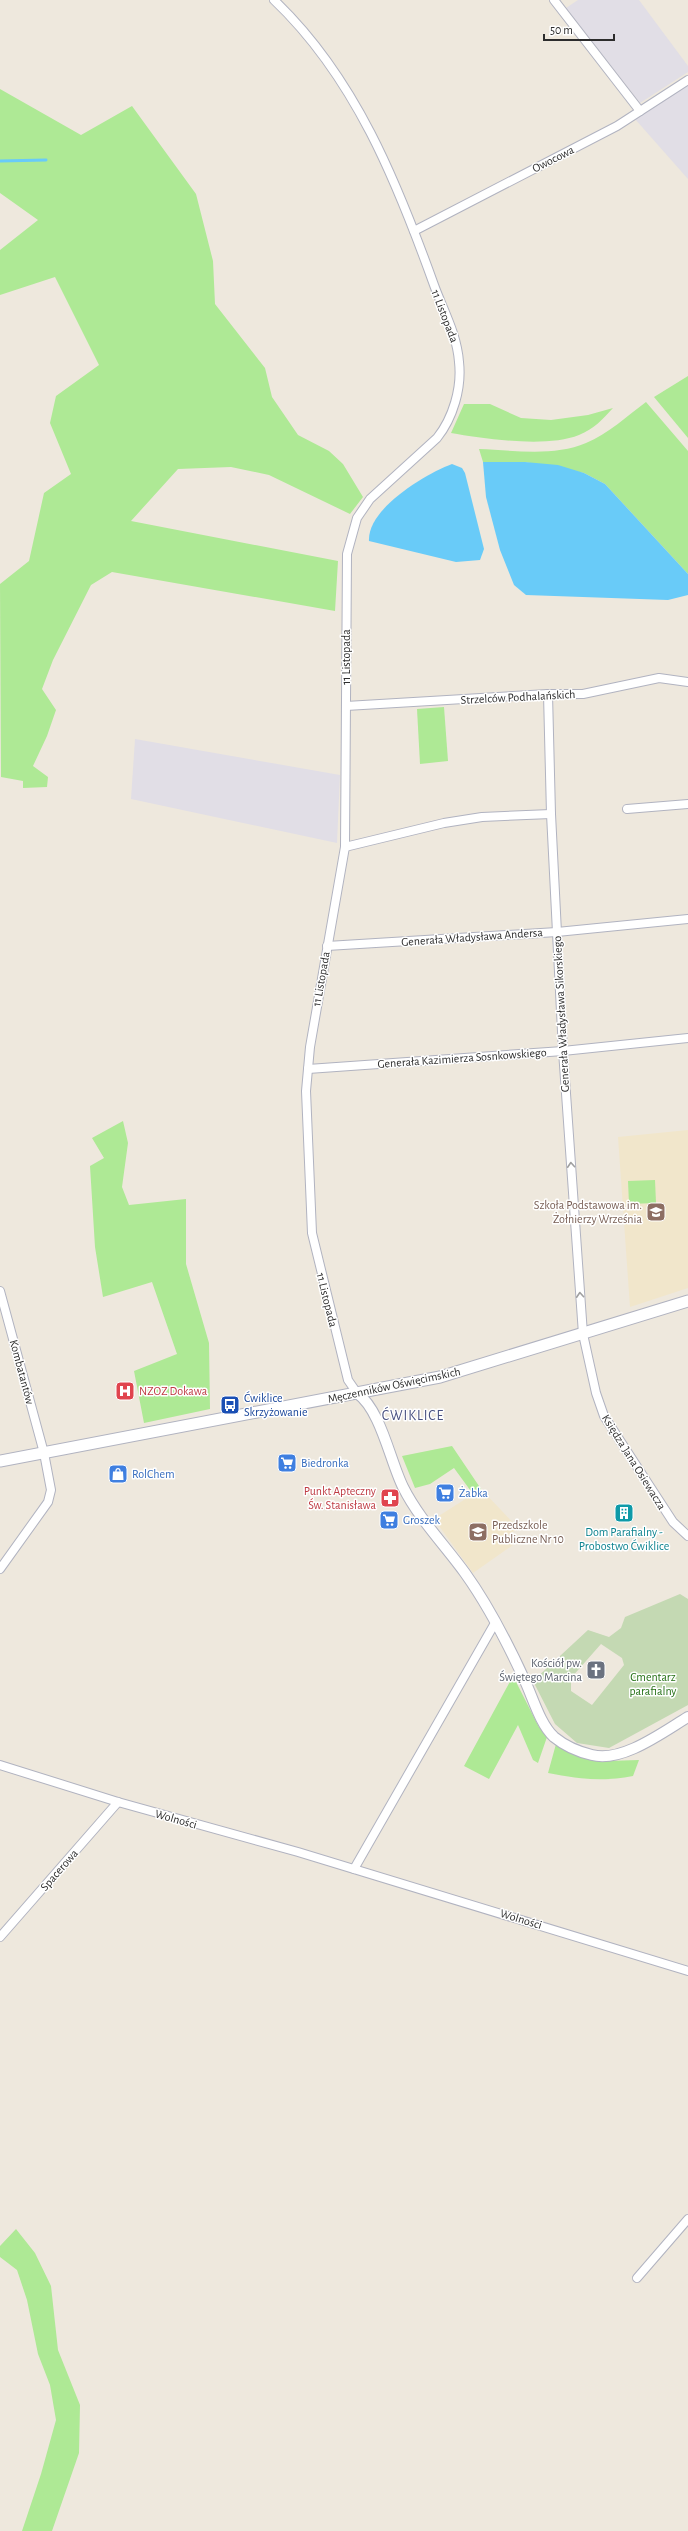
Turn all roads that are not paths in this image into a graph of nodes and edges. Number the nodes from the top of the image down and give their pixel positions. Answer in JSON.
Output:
{"nodes":[{"id":1,"x":274,"y":0,"type":"edge"},
{"id":2,"x":554,"y":0,"type":"edge"},
{"id":3,"x":688,"y":80,"type":"edge"},
{"id":4,"x":640,"y":111,"type":"junction"},
{"id":5,"x":414,"y":231,"type":"junction"},
{"id":6,"x":688,"y":682,"type":"edge"},
{"id":7,"x":548,"y":694,"type":"junction"},
{"id":8,"x":346,"y":706,"type":"junction"},
{"id":9,"x":688,"y":804,"type":"edge"},
{"id":10,"x":627,"y":809,"type":"dead end"},
{"id":11,"x":551,"y":814,"type":"junction"},
{"id":12,"x":345,"y":847,"type":"junction"},
{"id":13,"x":688,"y":919,"type":"edge"},
{"id":14,"x":557,"y":932,"type":"junction"},
{"id":15,"x":327,"y":946,"type":"junction"},
{"id":16,"x":688,"y":1038,"type":"edge"},
{"id":17,"x":563,"y":1051,"type":"junction"},
{"id":18,"x":308,"y":1069,"type":"junction"},
{"id":19,"x":0,"y":1291,"type":"edge"},
{"id":20,"x":688,"y":1301,"type":"edge"},
{"id":21,"x":583,"y":1334,"type":"junction"},
{"id":22,"x":357,"y":1394,"type":"junction"},
{"id":23,"x":44,"y":1453,"type":"junction"},
{"id":24,"x":0,"y":1461,"type":"edge"},
{"id":25,"x":688,"y":1536,"type":"edge"},
{"id":26,"x":0,"y":1569,"type":"edge"},
{"id":27,"x":495,"y":1623,"type":"junction"},
{"id":28,"x":688,"y":1717,"type":"edge"},
{"id":29,"x":0,"y":1765,"type":"edge"},
{"id":30,"x":118,"y":1802,"type":"junction"},
{"id":31,"x":354,"y":1869,"type":"junction"},
{"id":32,"x":0,"y":1937,"type":"edge"},
{"id":33,"x":688,"y":1971,"type":"edge"},
{"id":34,"x":688,"y":2219,"type":"edge"},
{"id":35,"x":637,"y":2278,"type":"dead end"}],
"edges":[{"from":1,"to":5,"type":"street","name":"11 Listopada"},
{"from":2,"to":4,"type":"street"},
{"from":3,"to":4,"type":"street","name":"Owocowa"},
{"from":4,"to":5,"type":"street","name":"Owocowa"},
{"from":5,"to":8,"type":"street","name":"11 Listopada"},
{"from":6,"to":7,"type":"street","name":"Strzelców Podhalańskich"},
{"from":7,"to":8,"type":"street","name":"Strzelców Podhalańskich"},
{"from":7,"to":11,"type":"street","name":"Generała Władysława Sikorskiego"},
{"from":8,"to":12,"type":"street","name":"11 Listopada"},
{"from":9,"to":10,"type":"street"},
{"from":11,"to":12,"type":"street"},
{"from":11,"to":14,"type":"street","name":"Generała Władysława Sikorskiego"},
{"from":12,"to":15,"type":"street","name":"11 Listopada"},
{"from":13,"to":14,"type":"street","name":"Generała Władysława Andersa"},
{"from":14,"to":15,"type":"street","name":"Generała Władysława Andersa"},
{"from":14,"to":17,"type":"street","name":"Generała Władysława Sikorskiego"},
{"from":15,"to":18,"type":"street","name":"11 Listopada"},
{"from":16,"to":17,"type":"street","name":"Generała Kazimierza Sosnkowskiego"},
{"from":17,"to":18,"type":"street","name":"Generała Kazimierza Sosnkowskiego"},
{"from":21,"to":17,"type":"street","name":"Generała Władysława Sikorskiego","one_way":true},
{"from":18,"to":22,"type":"street","name":"11 Listopada"},
{"from":19,"to":23,"type":"street","name":"Kombatantów"},
{"from":20,"to":21,"type":"main road","name":"Męczenników Oświęcimskich"},
{"from":21,"to":22,"type":"main road","name":"Męczenników Oświęcimskich"},
{"from":21,"to":25,"type":"street","name":"Księdza Jana Osiewacza"},
{"from":22,"to":23,"type":"main road","name":"Męczenników Oświęcimskich"},
{"from":22,"to":27,"type":"street"},
{"from":23,"to":24,"type":"main road","name":"Męczenników Oświęcimskich"},
{"from":23,"to":26,"type":"street","name":"Kombatantów"},
{"from":27,"to":28,"type":"street"},
{"from":27,"to":31,"type":"street"},
{"from":29,"to":30,"type":"street","name":"Wolności"},
{"from":30,"to":31,"type":"street","name":"Wolności"},
{"from":30,"to":32,"type":"street","name":"Spacerowa"},
{"from":31,"to":33,"type":"street","name":"Wolności"},
{"from":34,"to":35,"type":"street"}]}
